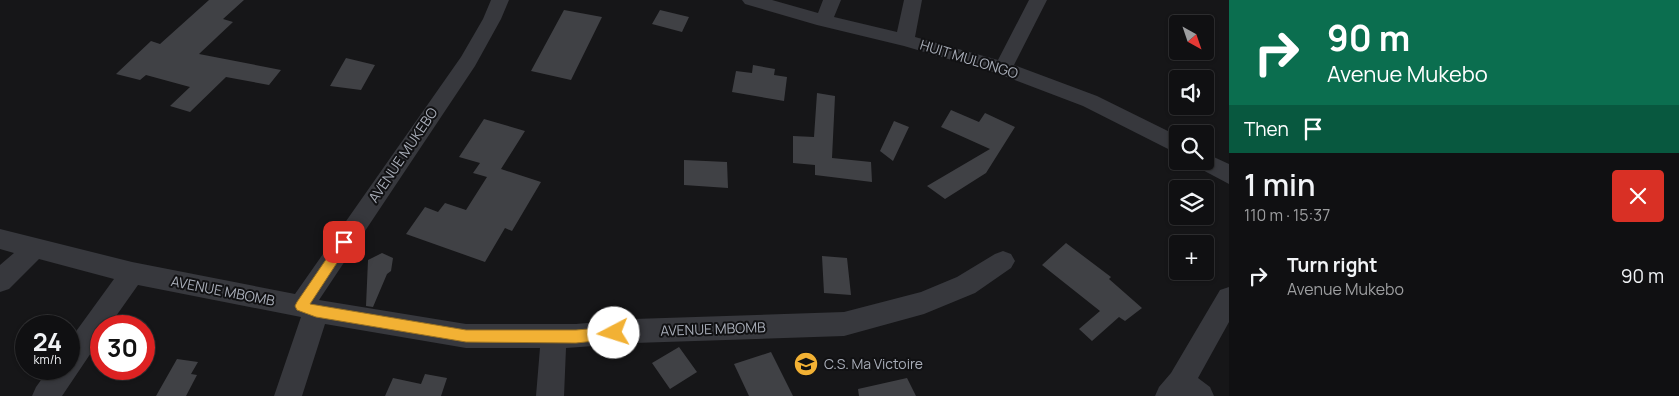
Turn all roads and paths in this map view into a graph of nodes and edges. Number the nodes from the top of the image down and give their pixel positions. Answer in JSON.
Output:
{"nodes":[{"id":1,"x":500,"y":0,"type":"edge"},
{"id":2,"x":751,"y":0,"type":"edge"},
{"id":3,"x":832,"y":0,"type":"edge"},
{"id":4,"x":913,"y":0,"type":"edge"},
{"id":5,"x":1038,"y":0,"type":"edge"},
{"id":6,"x":823,"y":20,"type":"junction"},
{"id":7,"x":905,"y":40,"type":"junction"},
{"id":8,"x":1003,"y":68,"type":"junction"},
{"id":9,"x":1169,"y":142,"type":"edge"},
{"id":10,"x":1214,"y":166,"type":"edge"},
{"id":11,"x":1229,"y":175,"type":"edge"},
{"id":12,"x":0,"y":240,"type":"edge"},
{"id":13,"x":35,"y":248,"type":"junction"},
{"id":14,"x":1003,"y":261,"type":"dead end"},
{"id":15,"x":132,"y":273,"type":"junction"},
{"id":16,"x":0,"y":281,"type":"edge"},
{"id":17,"x":1229,"y":298,"type":"edge"},
{"id":18,"x":308,"y":309,"type":"junction"},
{"id":19,"x":554,"y":336,"type":"junction"},
{"id":20,"x":80,"y":347,"type":"edge"},
{"id":21,"x":57,"y":380,"type":"edge"},
{"id":22,"x":1183,"y":391,"type":"edge"},
{"id":23,"x":46,"y":396,"type":"edge"},
{"id":24,"x":288,"y":396,"type":"edge"},
{"id":25,"x":550,"y":396,"type":"edge"}],
"edges":[{"from":1,"to":18,"type":"street","name":"AVENUE MUKEBO"},
{"from":2,"to":6,"type":"street","name":"HUIT MULONGO"},
{"from":3,"to":6,"type":"street"},
{"from":4,"to":7,"type":"street"},
{"from":5,"to":8,"type":"street"},
{"from":6,"to":7,"type":"street","name":"HUIT MULONGO"},
{"from":7,"to":8,"type":"street","name":"HUIT MULONGO"},
{"from":8,"to":9,"type":"street","name":"HUIT MULONGO"},
{"from":10,"to":11,"type":"street"},
{"from":12,"to":13,"type":"street","name":"AVENUE MBOMB"},
{"from":13,"to":15,"type":"street","name":"AVENUE MBOMB"},
{"from":13,"to":16,"type":"street"},
{"from":14,"to":19,"type":"street","name":"AVENUE MBOMB"},
{"from":15,"to":18,"type":"street","name":"AVENUE MBOMB"},
{"from":15,"to":20,"type":"street"},
{"from":17,"to":22,"type":"street"},
{"from":18,"to":19,"type":"street","name":"AVENUE MBOMB"},
{"from":18,"to":24,"type":"street","name":"AVENUE MUKEBO"},
{"from":19,"to":25,"type":"street"},
{"from":21,"to":23,"type":"street"}]}
